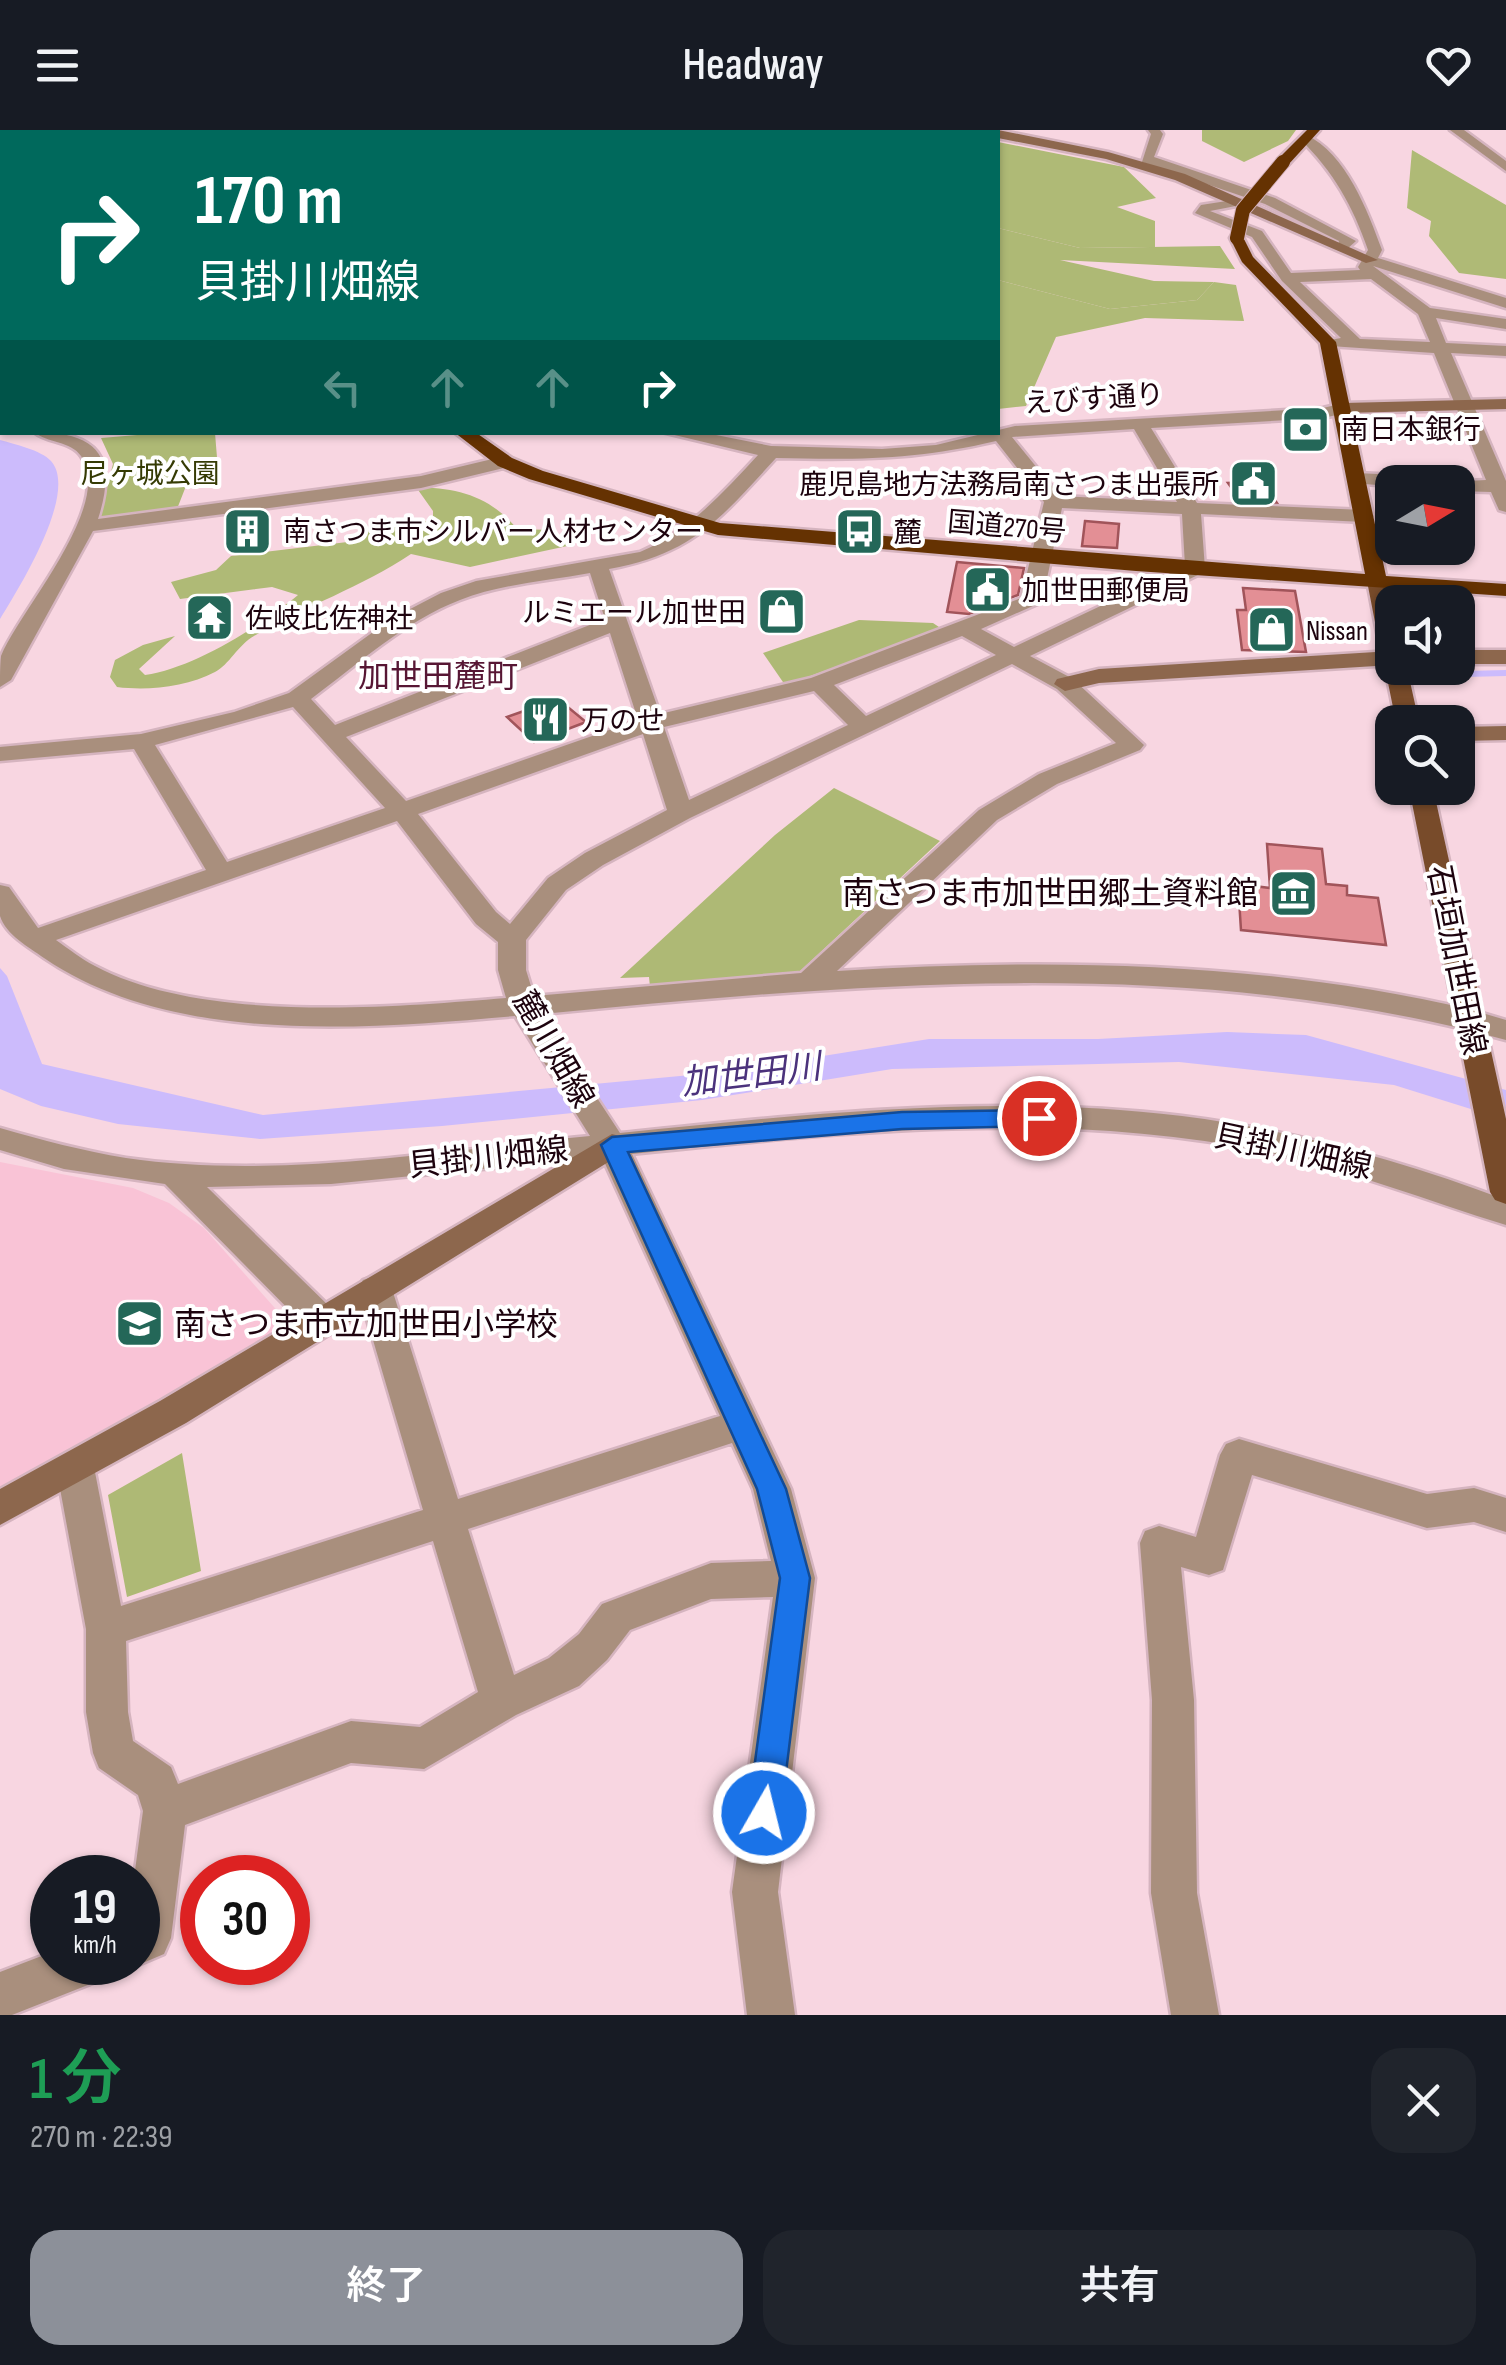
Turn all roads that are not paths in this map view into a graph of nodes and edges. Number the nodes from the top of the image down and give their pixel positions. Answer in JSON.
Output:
{"nodes":[{"id":1,"x":1154,"y":130,"type":"edge"},
{"id":2,"x":1456,"y":130,"type":"edge"},
{"id":3,"x":1000,"y":134,"type":"edge"},
{"id":4,"x":1310,"y":134,"type":"edge"},
{"id":5,"x":1506,"y":167,"type":"edge"},
{"id":6,"x":1241,"y":201,"type":"junction"},
{"id":7,"x":1257,"y":234,"type":"junction"},
{"id":8,"x":1342,"y":246,"type":"junction"},
{"id":9,"x":1371,"y":267,"type":"junction"},
{"id":10,"x":1287,"y":278,"type":"junction"},
{"id":11,"x":1506,"y":303,"type":"edge"},
{"id":12,"x":1425,"y":312,"type":"junction"},
{"id":13,"x":1506,"y":324,"type":"edge"},
{"id":14,"x":1328,"y":342,"type":"junction"},
{"id":15,"x":1356,"y":344,"type":"junction"},
{"id":16,"x":1441,"y":347,"type":"junction"},
{"id":17,"x":1506,"y":351,"type":"edge"},
{"id":18,"x":1465,"y":404,"type":"junction"},
{"id":19,"x":1506,"y":404,"type":"edge"},
{"id":20,"x":1344,"y":408,"type":"junction"},
{"id":21,"x":1138,"y":422,"type":"junction"},
{"id":22,"x":467,"y":435,"type":"edge"},
{"id":23,"x":687,"y":435,"type":"edge"},
{"id":24,"x":1001,"y":435,"type":"junction"},
{"id":25,"x":76,"y":437,"type":"edge"},
{"id":26,"x":771,"y":452,"type":"junction"},
{"id":27,"x":504,"y":462,"type":"junction"},
{"id":28,"x":1357,"y":479,"type":"junction"},
{"id":29,"x":1375,"y":480,"type":"edge"},
{"id":30,"x":1475,"y":488,"type":"edge"},
{"id":31,"x":1504,"y":494,"type":"edge"},
{"id":32,"x":1054,"y":502,"type":"junction"},
{"id":33,"x":1191,"y":508,"type":"junction"},
{"id":34,"x":1364,"y":516,"type":"junction"},
{"id":35,"x":86,"y":526,"type":"junction"},
{"id":36,"x":702,"y":526,"type":"junction"},
{"id":37,"x":1042,"y":557,"type":"junction"},
{"id":38,"x":598,"y":566,"type":"junction"},
{"id":39,"x":1195,"y":569,"type":"junction"},
{"id":40,"x":1377,"y":581,"type":"junction"},
{"id":41,"x":1378,"y":585,"type":"edge"},
{"id":42,"x":1506,"y":590,"type":"edge"},
{"id":43,"x":618,"y":622,"type":"junction"},
{"id":44,"x":962,"y":628,"type":"junction"},
{"id":45,"x":1011,"y":656,"type":"junction"},
{"id":46,"x":1375,"y":657,"type":"edge"},
{"id":47,"x":1475,"y":658,"type":"edge"},
{"id":48,"x":1506,"y":658,"type":"edge"},
{"id":49,"x":0,"y":680,"type":"edge"},
{"id":50,"x":819,"y":683,"type":"junction"},
{"id":51,"x":1065,"y":684,"type":"junction"},
{"id":52,"x":297,"y":698,"type":"junction"},
{"id":53,"x":653,"y":723,"type":"junction"},
{"id":54,"x":862,"y":726,"type":"junction"},
{"id":55,"x":332,"y":734,"type":"junction"},
{"id":56,"x":1475,"y":734,"type":"edge"},
{"id":57,"x":1506,"y":734,"type":"edge"},
{"id":58,"x":141,"y":741,"type":"junction"},
{"id":59,"x":0,"y":754,"type":"edge"},
{"id":60,"x":1425,"y":805,"type":"edge"},
{"id":61,"x":681,"y":812,"type":"junction"},
{"id":62,"x":404,"y":813,"type":"junction"},
{"id":63,"x":222,"y":875,"type":"junction"},
{"id":64,"x":0,"y":893,"type":"edge"},
{"id":65,"x":512,"y":938,"type":"junction"},
{"id":66,"x":33,"y":939,"type":"junction"},
{"id":67,"x":809,"y":981,"type":"junction"},
{"id":68,"x":526,"y":1010,"type":"junction"},
{"id":69,"x":1469,"y":1017,"type":"junction"},
{"id":70,"x":1506,"y":1030,"type":"edge"},
{"id":71,"x":0,"y":1139,"type":"edge"},
{"id":72,"x":608,"y":1139,"type":"junction"},
{"id":73,"x":174,"y":1174,"type":"junction"},
{"id":74,"x":1506,"y":1192,"type":"edge"},
{"id":75,"x":1506,"y":1213,"type":"edge"},
{"id":76,"x":375,"y":1289,"type":"junction"},
{"id":77,"x":322,"y":1321,"type":"junction"},
{"id":78,"x":742,"y":1424,"type":"junction"},
{"id":79,"x":76,"y":1467,"type":"junction"},
{"id":80,"x":0,"y":1508,"type":"edge"},
{"id":81,"x":1506,"y":1515,"type":"edge"},
{"id":82,"x":446,"y":1518,"type":"junction"},
{"id":83,"x":795,"y":1578,"type":"junction"},
{"id":84,"x":106,"y":1629,"type":"junction"},
{"id":85,"x":501,"y":1701,"type":"junction"},
{"id":86,"x":165,"y":1812,"type":"junction"},
{"id":87,"x":159,"y":1855,"type":"edge"},
{"id":88,"x":30,"y":1984,"type":"edge"},
{"id":89,"x":0,"y":1996,"type":"edge"},
{"id":90,"x":771,"y":2015,"type":"edge"},
{"id":91,"x":1196,"y":2015,"type":"edge"}],
"edges":[{"from":1,"to":8,"type":"street"},
{"from":2,"to":5,"type":"street"},
{"from":3,"to":6,"type":"street"},
{"from":4,"to":9,"type":"street"},
{"from":4,"to":14,"type":"highway","bridge":true},
{"from":6,"to":7,"type":"street"},
{"from":6,"to":8,"type":"street"},
{"from":7,"to":9,"type":"street"},
{"from":7,"to":10,"type":"street"},
{"from":8,"to":9,"type":"street"},
{"from":9,"to":10,"type":"street"},
{"from":9,"to":11,"type":"street"},
{"from":9,"to":12,"type":"street"},
{"from":10,"to":15,"type":"street"},
{"from":12,"to":13,"type":"street"},
{"from":12,"to":16,"type":"street"},
{"from":14,"to":15,"type":"street"},
{"from":14,"to":20,"type":"highway"},
{"from":15,"to":16,"type":"street"},
{"from":16,"to":17,"type":"street"},
{"from":16,"to":18,"type":"street"},
{"from":18,"to":19,"type":"street"},
{"from":18,"to":20,"type":"street"},
{"from":18,"to":31,"type":"street"},
{"from":20,"to":21,"type":"street","name":"えびす通り"},
{"from":20,"to":28,"type":"highway"},
{"from":21,"to":24,"type":"street","name":"えびす通り"},
{"from":21,"to":33,"type":"street"},
{"from":22,"to":27,"type":"highway","name":"国道270号"},
{"from":23,"to":26,"type":"street","name":"えびす通り"},
{"from":24,"to":26,"type":"street","name":"えびす通り"},
{"from":24,"to":32,"type":"street"},
{"from":25,"to":35,"type":"street"},
{"from":26,"to":36,"type":"street"},
{"from":27,"to":35,"type":"street"},
{"from":27,"to":36,"type":"highway","name":"国道270号"},
{"from":28,"to":29,"type":"street"},
{"from":28,"to":34,"type":"highway"},
{"from":30,"to":31,"type":"street"},
{"from":32,"to":33,"type":"street"},
{"from":32,"to":37,"type":"street"},
{"from":33,"to":34,"type":"street"},
{"from":33,"to":39,"type":"street"},
{"from":34,"to":40,"type":"highway"},
{"from":35,"to":49,"type":"street"},
{"from":36,"to":37,"type":"highway","name":"国道270号"},
{"from":36,"to":38,"type":"street"},
{"from":37,"to":39,"type":"highway","name":"国道270号"},
{"from":37,"to":44,"type":"street"},
{"from":38,"to":43,"type":"street"},
{"from":38,"to":52,"type":"street"},
{"from":39,"to":40,"type":"highway","name":"国道270号"},
{"from":39,"to":45,"type":"street"},
{"from":40,"to":41,"type":"main road"},
{"from":40,"to":42,"type":"highway","name":"国道270号"},
{"from":43,"to":53,"type":"street"},
{"from":43,"to":55,"type":"street"},
{"from":44,"to":45,"type":"street"},
{"from":44,"to":50,"type":"street"},
{"from":45,"to":51,"type":"street"},
{"from":45,"to":54,"type":"street"},
{"from":46,"to":51,"type":"street"},
{"from":47,"to":48,"type":"street"},
{"from":50,"to":53,"type":"street"},
{"from":50,"to":54,"type":"street"},
{"from":51,"to":67,"type":"street"},
{"from":52,"to":55,"type":"street"},
{"from":52,"to":58,"type":"street"},
{"from":53,"to":61,"type":"street"},
{"from":53,"to":62,"type":"street"},
{"from":54,"to":61,"type":"street"},
{"from":55,"to":62,"type":"street"},
{"from":56,"to":57,"type":"street"},
{"from":58,"to":59,"type":"street"},
{"from":58,"to":63,"type":"street"},
{"from":60,"to":69,"type":"main road","name":"石垣加世田線"},
{"from":61,"to":65,"type":"street"},
{"from":62,"to":63,"type":"street"},
{"from":62,"to":65,"type":"street"},
{"from":63,"to":66,"type":"street"},
{"from":64,"to":66,"type":"street"},
{"from":65,"to":68,"type":"street","name":"麓川畑線"},
{"from":66,"to":68,"type":"street"},
{"from":67,"to":68,"type":"street"},
{"from":67,"to":69,"type":"street"},
{"from":68,"to":72,"type":"street","name":"麓川畑線"},
{"from":69,"to":70,"type":"street"},
{"from":69,"to":74,"type":"main road","name":"石垣加世田線"},
{"from":71,"to":73,"type":"street","name":"貝掛川畑線"},
{"from":72,"to":73,"type":"street","name":"貝掛川畑線"},
{"from":72,"to":75,"type":"street","name":"貝掛川畑線"},
{"from":72,"to":76,"type":"street"},
{"from":72,"to":78,"type":"street","name":"麓川畑線"},
{"from":73,"to":77,"type":"street"},
{"from":76,"to":77,"type":"street"},
{"from":76,"to":82,"type":"street"},
{"from":77,"to":79,"type":"street"},
{"from":78,"to":82,"type":"street"},
{"from":78,"to":83,"type":"street","name":"麓川畑線"},
{"from":79,"to":80,"type":"street"},
{"from":79,"to":84,"type":"street"},
{"from":81,"to":91,"type":"street"},
{"from":82,"to":84,"type":"street"},
{"from":82,"to":85,"type":"street"},
{"from":83,"to":85,"type":"street"},
{"from":83,"to":90,"type":"street","name":"麓川畑線"},
{"from":84,"to":86,"type":"street"},
{"from":85,"to":86,"type":"street"},
{"from":86,"to":87,"type":"street"},
{"from":88,"to":89,"type":"street"}]}
